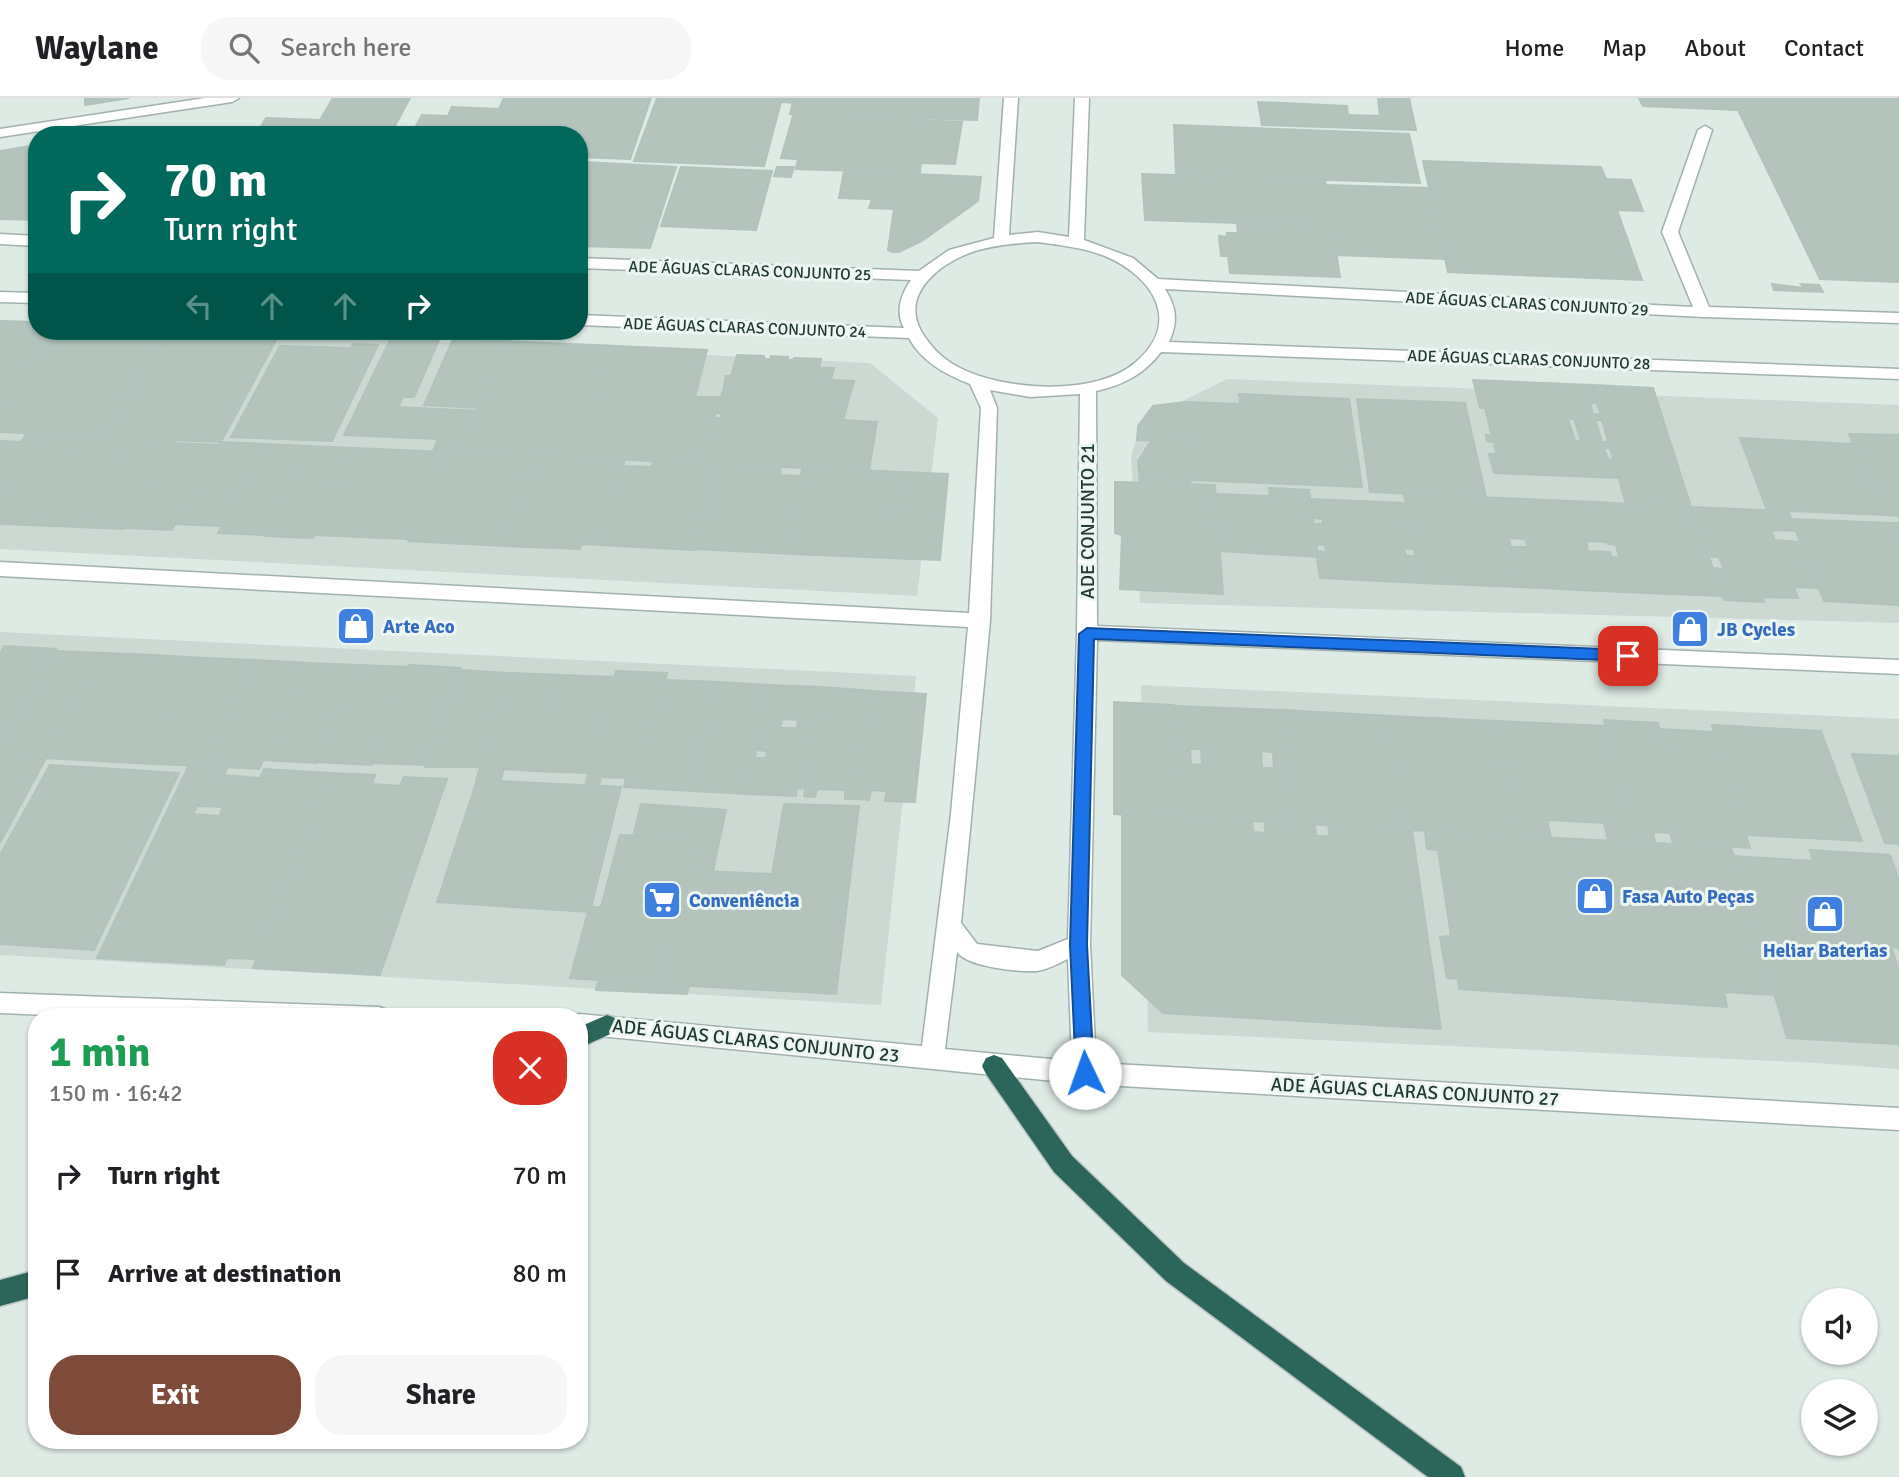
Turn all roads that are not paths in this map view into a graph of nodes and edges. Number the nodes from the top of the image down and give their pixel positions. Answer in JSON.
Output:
{"nodes":[{"id":1,"x":232,"y":98,"type":"edge"},
{"id":2,"x":1011,"y":98,"type":"edge"},
{"id":3,"x":1083,"y":98,"type":"edge"},
{"id":4,"x":46,"y":126,"type":"edge"},
{"id":5,"x":28,"y":129,"type":"edge"},
{"id":6,"x":1705,"y":130,"type":"dead end"},
{"id":7,"x":0,"y":133,"type":"edge"},
{"id":8,"x":0,"y":239,"type":"edge"},
{"id":9,"x":1001,"y":239,"type":"junction"},
{"id":10,"x":28,"y":241,"type":"edge"},
{"id":11,"x":1076,"y":241,"type":"junction"},
{"id":12,"x":588,"y":263,"type":"edge"},
{"id":13,"x":922,"y":276,"type":"junction"},
{"id":14,"x":1156,"y":284,"type":"junction"},
{"id":15,"x":0,"y":297,"type":"edge"},
{"id":16,"x":28,"y":298,"type":"edge"},
{"id":17,"x":1703,"y":312,"type":"junction"},
{"id":18,"x":1899,"y":318,"type":"edge"},
{"id":19,"x":588,"y":320,"type":"edge"},
{"id":20,"x":911,"y":333,"type":"junction"},
{"id":21,"x":1158,"y":347,"type":"junction"},
{"id":22,"x":1899,"y":374,"type":"edge"},
{"id":23,"x":978,"y":383,"type":"junction"},
{"id":24,"x":1088,"y":388,"type":"junction"},
{"id":25,"x":0,"y":569,"type":"edge"},
{"id":26,"x":980,"y":621,"type":"junction"},
{"id":27,"x":1087,"y":634,"type":"junction"},
{"id":28,"x":1899,"y":667,"type":"edge"},
{"id":29,"x":950,"y":926,"type":"junction"},
{"id":30,"x":1079,"y":945,"type":"junction"},
{"id":31,"x":0,"y":1003,"type":"edge"},
{"id":32,"x":135,"y":1008,"type":"edge"},
{"id":33,"x":588,"y":1024,"type":"edge"},
{"id":34,"x":607,"y":1025,"type":"junction"},
{"id":35,"x":588,"y":1034,"type":"edge"},
{"id":36,"x":932,"y":1057,"type":"junction"},
{"id":37,"x":994,"y":1066,"type":"junction"},
{"id":38,"x":1085,"y":1073,"type":"junction"},
{"id":39,"x":1899,"y":1119,"type":"edge"},
{"id":40,"x":28,"y":1285,"type":"edge"},
{"id":41,"x":0,"y":1293,"type":"edge"},
{"id":42,"x":1451,"y":1477,"type":"edge"}],
"edges":[{"from":1,"to":4,"type":"street"},
{"from":2,"to":9,"type":"street"},
{"from":3,"to":11,"type":"street"},
{"from":5,"to":7,"type":"street"},
{"from":6,"to":17,"type":"street"},
{"from":8,"to":10,"type":"street"},
{"from":9,"to":11,"type":"street"},
{"from":9,"to":13,"type":"street"},
{"from":11,"to":14,"type":"street"},
{"from":12,"to":13,"type":"street","name":"ADE ÁGUAS CLARAS CONJUNTO 25"},
{"from":13,"to":20,"type":"street"},
{"from":14,"to":17,"type":"street","name":"ADE ÁGUAS CLARAS CONJUNTO 29"},
{"from":14,"to":21,"type":"street"},
{"from":15,"to":16,"type":"street"},
{"from":17,"to":18,"type":"street","name":"ADE ÁGUAS CLARAS CONJUNTO 29"},
{"from":19,"to":20,"type":"street","name":"ADE ÁGUAS CLARAS CONJUNTO 24"},
{"from":20,"to":23,"type":"street"},
{"from":21,"to":22,"type":"street","name":"ADE ÁGUAS CLARAS CONJUNTO 28"},
{"from":21,"to":24,"type":"street"},
{"from":23,"to":24,"type":"street"},
{"from":23,"to":26,"type":"street"},
{"from":24,"to":27,"type":"street","name":"ADE CONJUNTO 21"},
{"from":25,"to":26,"type":"street"},
{"from":26,"to":29,"type":"street"},
{"from":27,"to":28,"type":"street"},
{"from":27,"to":30,"type":"street","name":"ADE CONJUNTO 21"},
{"from":29,"to":30,"type":"street"},
{"from":29,"to":36,"type":"street"},
{"from":30,"to":38,"type":"street","name":"ADE CONJUNTO 21"},
{"from":31,"to":32,"type":"street"},
{"from":33,"to":34,"type":"street","name":"ADE ÁGUAS CLARAS CONJUNTO 23"},
{"from":34,"to":35,"type":"highway"},
{"from":34,"to":36,"type":"street","name":"ADE ÁGUAS CLARAS CONJUNTO 23"},
{"from":36,"to":37,"type":"street","name":"ADE ÁGUAS CLARAS CONJUNTO 27"},
{"from":37,"to":38,"type":"street","name":"ADE ÁGUAS CLARAS CONJUNTO 27"},
{"from":37,"to":42,"type":"highway"},
{"from":38,"to":39,"type":"street","name":"ADE ÁGUAS CLARAS CONJUNTO 27"},
{"from":40,"to":41,"type":"highway"}]}
